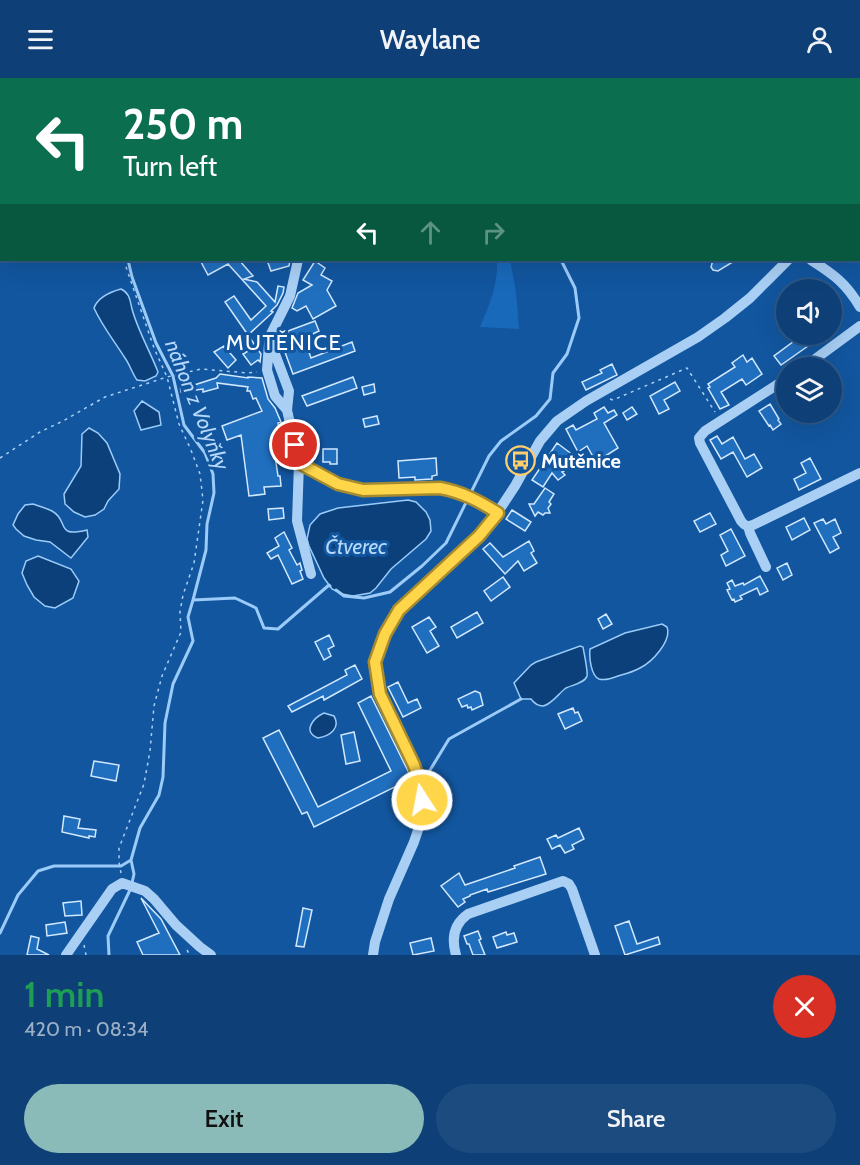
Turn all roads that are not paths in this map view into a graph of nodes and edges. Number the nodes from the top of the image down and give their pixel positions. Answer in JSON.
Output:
{"nodes":[{"id":1,"x":298,"y":261,"type":"edge"},
{"id":2,"x":787,"y":261,"type":"edge"},
{"id":3,"x":812,"y":261,"type":"edge"},
{"id":4,"x":860,"y":307,"type":"edge"},
{"id":5,"x":860,"y":326,"type":"edge"},
{"id":6,"x":269,"y":338,"type":"junction"},
{"id":7,"x":818,"y":357,"type":"edge"},
{"id":8,"x":776,"y":385,"type":"edge"},
{"id":9,"x":287,"y":410,"type":"junction"},
{"id":10,"x":299,"y":463,"type":"junction"},
{"id":11,"x":860,"y":472,"type":"edge"},
{"id":12,"x":498,"y":513,"type":"junction"},
{"id":13,"x":748,"y":526,"type":"junction"},
{"id":14,"x":766,"y":567,"type":"dead end"},
{"id":15,"x":311,"y":574,"type":"dead end"},
{"id":16,"x":66,"y":955,"type":"edge"},
{"id":17,"x":211,"y":955,"type":"edge"},
{"id":18,"x":373,"y":955,"type":"edge"},
{"id":19,"x":456,"y":955,"type":"edge"},
{"id":20,"x":595,"y":955,"type":"edge"}],
"edges":[{"from":1,"to":6,"type":"street"},
{"from":2,"to":12,"type":"street"},
{"from":3,"to":4,"type":"street"},
{"from":5,"to":7,"type":"street"},
{"from":6,"to":9,"type":"street"},
{"from":6,"to":9,"type":"street"},
{"from":8,"to":13,"type":"street"},
{"from":9,"to":10,"type":"street"},
{"from":10,"to":12,"type":"street"},
{"from":10,"to":15,"type":"street"},
{"from":11,"to":13,"type":"street"},
{"from":12,"to":18,"type":"street"},
{"from":13,"to":14,"type":"street"},
{"from":16,"to":17,"type":"street"},
{"from":19,"to":20,"type":"street"}]}
